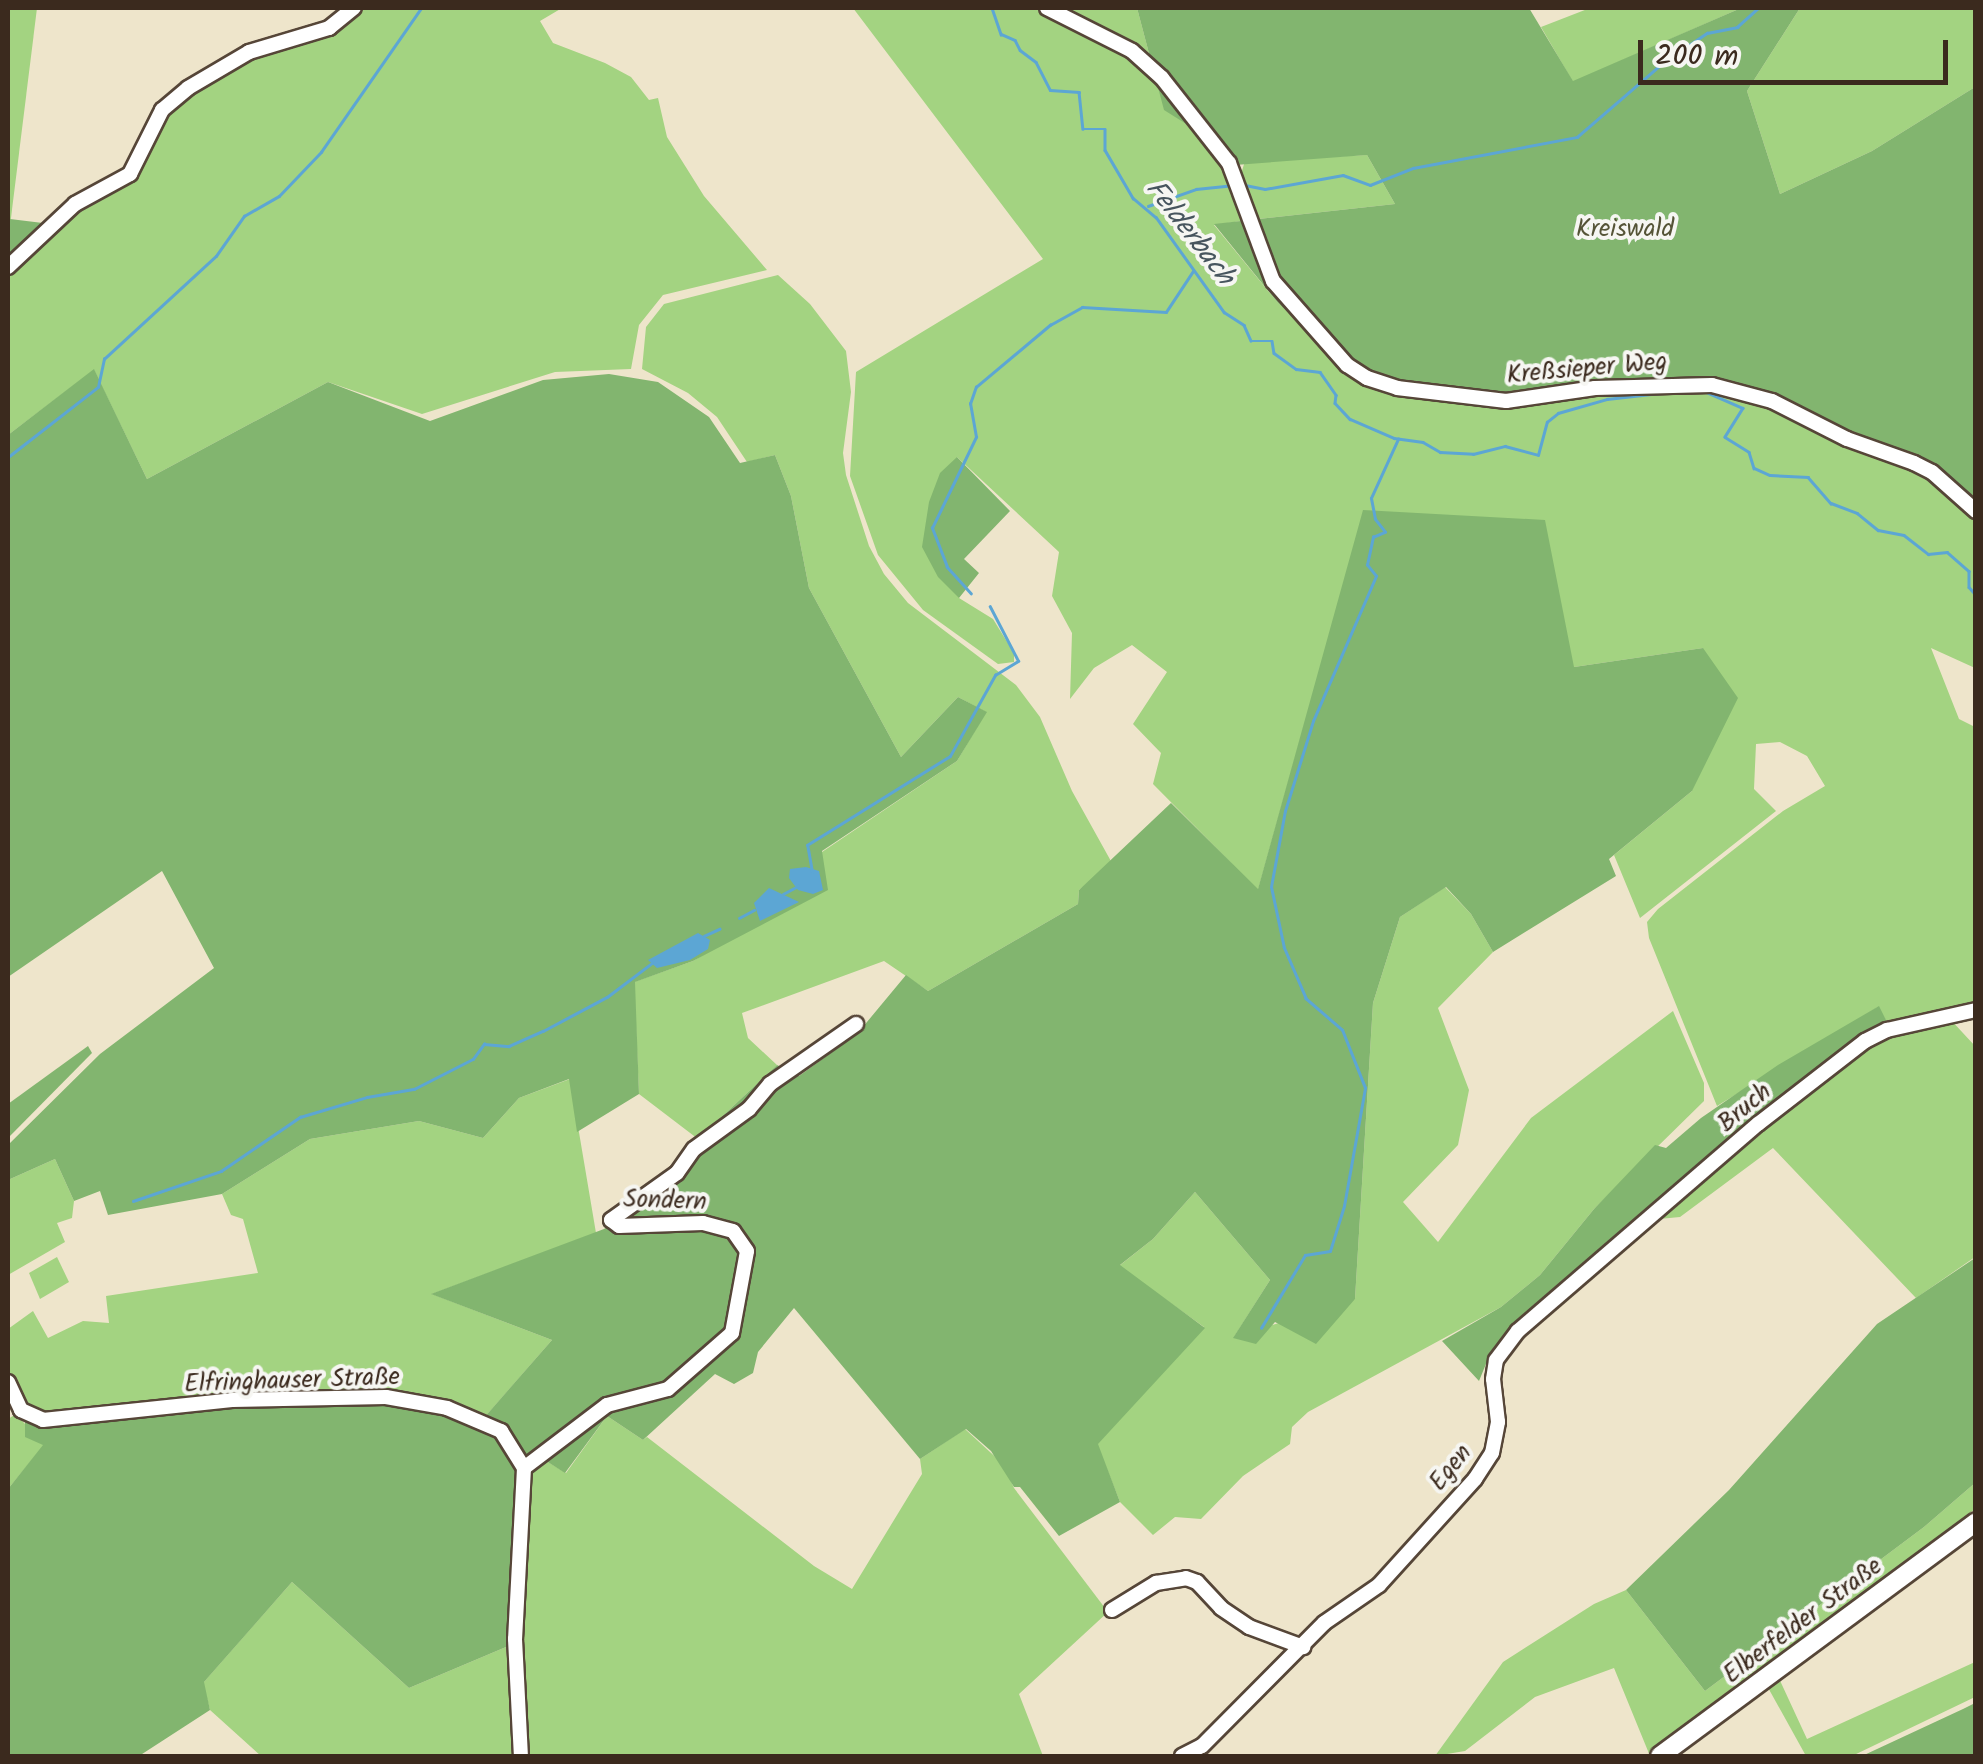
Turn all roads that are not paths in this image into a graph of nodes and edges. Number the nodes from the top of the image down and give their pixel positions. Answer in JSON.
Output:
{"nodes":[{"id":1,"x":354,"y":8,"type":"edge"},
{"id":2,"x":1052,"y":10,"type":"edge"},
{"id":3,"x":8,"y":267,"type":"edge"},
{"id":4,"x":1976,"y":511,"type":"edge"},
{"id":5,"x":1976,"y":1010,"type":"edge"},
{"id":6,"x":856,"y":1024,"type":"dead end"},
{"id":7,"x":1569,"y":1288,"type":"joint"},
{"id":8,"x":8,"y":1382,"type":"edge"},
{"id":9,"x":524,"y":1468,"type":"junction"},
{"id":10,"x":1976,"y":1522,"type":"edge"},
{"id":11,"x":1112,"y":1610,"type":"dead end"},
{"id":12,"x":1303,"y":1647,"type":"junction"},
{"id":13,"x":1204,"y":1751,"type":"edge"},
{"id":14,"x":521,"y":1756,"type":"edge"},
{"id":15,"x":1182,"y":1756,"type":"edge"},
{"id":16,"x":1660,"y":1756,"type":"edge"}],
"edges":[{"from":1,"to":3,"type":"street"},
{"from":2,"to":4,"type":"street","name":"Kreßsieper Weg"},
{"from":5,"to":7,"type":"street","name":"Bruch"},
{"from":6,"to":9,"type":"street","name":"Sondern"},
{"from":7,"to":12,"type":"street","name":"Egen"},
{"from":8,"to":9,"type":"street","name":"Elfringhauser Straße"},
{"from":9,"to":14,"type":"street"},
{"from":10,"to":16,"type":"main road","name":"Elberfelder Straße"},
{"from":11,"to":12,"type":"street"},
{"from":12,"to":13,"type":"street","name":"Egen"},
{"from":13,"to":15,"type":"street","name":"Egen"}]}
